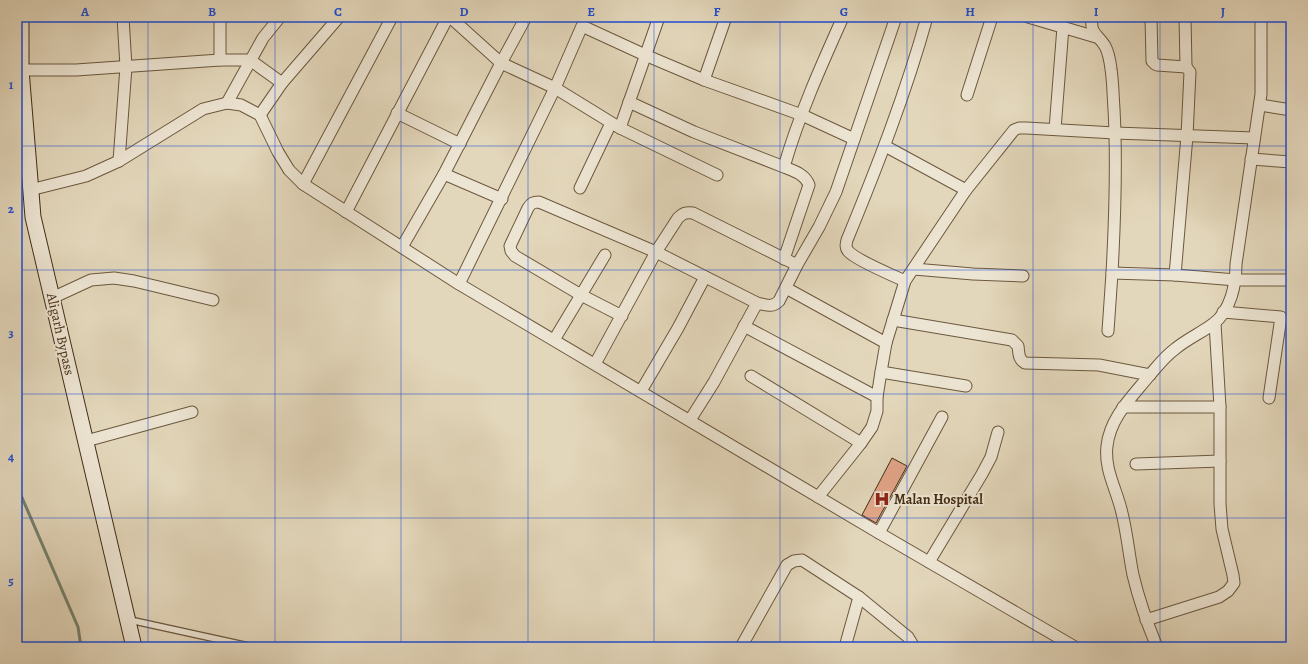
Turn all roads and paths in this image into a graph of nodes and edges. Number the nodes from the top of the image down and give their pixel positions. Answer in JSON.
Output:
{"nodes":[{"id":1,"x":21,"y":17,"type":"edge"},
{"id":2,"x":123,"y":17,"type":"edge"},
{"id":3,"x":220,"y":17,"type":"edge"},
{"id":4,"x":280,"y":17,"type":"edge"},
{"id":5,"x":339,"y":17,"type":"edge"},
{"id":6,"x":392,"y":17,"type":"edge"},
{"id":7,"x":449,"y":17,"type":"edge"},
{"id":8,"x":526,"y":17,"type":"edge"},
{"id":9,"x":659,"y":17,"type":"edge"},
{"id":10,"x":726,"y":17,"type":"edge"},
{"id":11,"x":843,"y":17,"type":"edge"},
{"id":12,"x":896,"y":17,"type":"edge"},
{"id":13,"x":927,"y":17,"type":"edge"},
{"id":14,"x":992,"y":17,"type":"edge"},
{"id":15,"x":1028,"y":17,"type":"edge"},
{"id":16,"x":1092,"y":17,"type":"edge"},
{"id":17,"x":1151,"y":17,"type":"edge"},
{"id":18,"x":1185,"y":17,"type":"edge"},
{"id":19,"x":1261,"y":17,"type":"edge"},
{"id":20,"x":584,"y":22,"type":"edge"},
{"id":21,"x":1063,"y":27,"type":"junction"},
{"id":22,"x":1096,"y":37,"type":"junction"},
{"id":23,"x":645,"y":56,"type":"junction"},
{"id":24,"x":220,"y":60,"type":"junction"},
{"id":25,"x":250,"y":60,"type":"junction"},
{"id":26,"x":500,"y":62,"type":"junction"},
{"id":27,"x":126,"y":67,"type":"junction"},
{"id":28,"x":1186,"y":67,"type":"junction"},
{"id":29,"x":21,"y":70,"type":"junction"},
{"id":30,"x":704,"y":80,"type":"junction"},
{"id":31,"x":282,"y":83,"type":"junction"},
{"id":32,"x":555,"y":88,"type":"junction"},
{"id":33,"x":967,"y":95,"type":"dead end"},
{"id":34,"x":629,"y":102,"type":"junction"},
{"id":35,"x":227,"y":103,"type":"junction"},
{"id":36,"x":1260,"y":105,"type":"junction"},
{"id":37,"x":1291,"y":110,"type":"edge"},
{"id":38,"x":398,"y":113,"type":"junction"},
{"id":39,"x":260,"y":115,"type":"junction"},
{"id":40,"x":802,"y":115,"type":"junction"},
{"id":41,"x":615,"y":125,"type":"junction"},
{"id":42,"x":1055,"y":129,"type":"junction"},
{"id":43,"x":1115,"y":133,"type":"junction"},
{"id":44,"x":1187,"y":136,"type":"junction"},
{"id":45,"x":1254,"y":138,"type":"junction"},
{"id":46,"x":854,"y":140,"type":"junction"},
{"id":47,"x":460,"y":144,"type":"junction"},
{"id":48,"x":885,"y":146,"type":"junction"},
{"id":49,"x":1251,"y":158,"type":"junction"},
{"id":50,"x":119,"y":161,"type":"junction"},
{"id":51,"x":1291,"y":162,"type":"edge"},
{"id":52,"x":784,"y":167,"type":"junction"},
{"id":53,"x":444,"y":174,"type":"junction"},
{"id":54,"x":717,"y":175,"type":"dead end"},
{"id":55,"x":303,"y":184,"type":"junction"},
{"id":56,"x":580,"y":188,"type":"dead end"},
{"id":57,"x":30,"y":190,"type":"junction"},
{"id":58,"x":966,"y":190,"type":"junction"},
{"id":59,"x":502,"y":199,"type":"junction"},
{"id":60,"x":346,"y":212,"type":"junction"},
{"id":61,"x":402,"y":247,"type":"junction"},
{"id":62,"x":656,"y":252,"type":"junction"},
{"id":63,"x":605,"y":255,"type":"dead end"},
{"id":64,"x":784,"y":258,"type":"junction"},
{"id":65,"x":797,"y":265,"type":"junction"},
{"id":66,"x":914,"y":269,"type":"junction"},
{"id":67,"x":1112,"y":273,"type":"junction"},
{"id":68,"x":1023,"y":276,"type":"dead end"},
{"id":69,"x":1175,"y":276,"type":"junction"},
{"id":70,"x":705,"y":277,"type":"junction"},
{"id":71,"x":1236,"y":280,"type":"junction"},
{"id":72,"x":1291,"y":280,"type":"edge"},
{"id":73,"x":905,"y":281,"type":"junction"},
{"id":74,"x":459,"y":284,"type":"junction"},
{"id":75,"x":786,"y":288,"type":"junction"},
{"id":76,"x":581,"y":295,"type":"junction"},
{"id":77,"x":52,"y":298,"type":"junction"},
{"id":78,"x":213,"y":300,"type":"dead end"},
{"id":79,"x":757,"y":303,"type":"junction"},
{"id":80,"x":1223,"y":312,"type":"junction"},
{"id":81,"x":622,"y":316,"type":"junction"},
{"id":82,"x":1286,"y":317,"type":"edge"},
{"id":83,"x":893,"y":320,"type":"junction"},
{"id":84,"x":1215,"y":323,"type":"junction"},
{"id":85,"x":744,"y":326,"type":"junction"},
{"id":86,"x":1108,"y":331,"type":"dead end"},
{"id":87,"x":554,"y":340,"type":"junction"},
{"id":88,"x":886,"y":343,"type":"junction"},
{"id":89,"x":595,"y":364,"type":"junction"},
{"id":90,"x":881,"y":372,"type":"junction"},
{"id":91,"x":1150,"y":375,"type":"junction"},
{"id":92,"x":751,"y":376,"type":"dead end"},
{"id":93,"x":966,"y":386,"type":"dead end"},
{"id":94,"x":640,"y":391,"type":"junction"},
{"id":95,"x":877,"y":397,"type":"junction"},
{"id":96,"x":1268,"y":398,"type":"dead end"},
{"id":97,"x":1123,"y":407,"type":"junction"},
{"id":98,"x":1220,"y":407,"type":"junction"},
{"id":99,"x":192,"y":412,"type":"dead end"},
{"id":100,"x":942,"y":417,"type":"dead end"},
{"id":101,"x":690,"y":420,"type":"junction"},
{"id":102,"x":998,"y":432,"type":"dead end"},
{"id":103,"x":86,"y":441,"type":"junction"},
{"id":104,"x":861,"y":443,"type":"junction"},
{"id":105,"x":1220,"y":461,"type":"junction"},
{"id":106,"x":1136,"y":464,"type":"dead end"},
{"id":107,"x":818,"y":497,"type":"junction"},
{"id":108,"x":879,"y":533,"type":"junction"},
{"id":109,"x":929,"y":562,"type":"junction"},
{"id":110,"x":859,"y":597,"type":"junction"},
{"id":111,"x":127,"y":620,"type":"junction"},
{"id":112,"x":1146,"y":620,"type":"junction"},
{"id":113,"x":134,"y":647,"type":"edge"},
{"id":114,"x":253,"y":647,"type":"edge"},
{"id":115,"x":741,"y":647,"type":"edge"},
{"id":116,"x":845,"y":647,"type":"edge"},
{"id":117,"x":914,"y":647,"type":"edge"},
{"id":118,"x":1076,"y":647,"type":"edge"},
{"id":119,"x":1157,"y":647,"type":"edge"}],
"edges":[{"from":1,"to":29,"type":"main road","name":"Aligarh Bypass"},
{"from":2,"to":27,"type":"street"},
{"from":3,"to":24,"type":"street"},
{"from":4,"to":25,"type":"street"},
{"from":5,"to":31,"type":"street"},
{"from":6,"to":55,"type":"street"},
{"from":7,"to":26,"type":"street"},
{"from":7,"to":38,"type":"street"},
{"from":8,"to":26,"type":"street"},
{"from":9,"to":23,"type":"street"},
{"from":10,"to":30,"type":"street"},
{"from":11,"to":40,"type":"street"},
{"from":12,"to":46,"type":"street"},
{"from":13,"to":48,"type":"street"},
{"from":14,"to":33,"type":"street"},
{"from":15,"to":21,"type":"street"},
{"from":16,"to":22,"type":"street"},
{"from":17,"to":28,"type":"street"},
{"from":18,"to":28,"type":"street"},
{"from":19,"to":36,"type":"street"},
{"from":20,"to":23,"type":"street"},
{"from":20,"to":32,"type":"street"},
{"from":21,"to":22,"type":"street"},
{"from":21,"to":42,"type":"street"},
{"from":22,"to":43,"type":"street"},
{"from":23,"to":30,"type":"street"},
{"from":23,"to":34,"type":"street"},
{"from":24,"to":25,"type":"street"},
{"from":24,"to":27,"type":"street"},
{"from":25,"to":31,"type":"street"},
{"from":25,"to":35,"type":"street"},
{"from":26,"to":32,"type":"street"},
{"from":26,"to":47,"type":"street"},
{"from":27,"to":29,"type":"street"},
{"from":27,"to":50,"type":"street"},
{"from":28,"to":44,"type":"street"},
{"from":29,"to":57,"type":"main road","name":"Aligarh Bypass"},
{"from":30,"to":40,"type":"street"},
{"from":31,"to":39,"type":"street"},
{"from":32,"to":41,"type":"street"},
{"from":32,"to":59,"type":"street"},
{"from":34,"to":41,"type":"street"},
{"from":34,"to":52,"type":"street"},
{"from":35,"to":39,"type":"street"},
{"from":35,"to":50,"type":"street"},
{"from":36,"to":37,"type":"street"},
{"from":36,"to":45,"type":"street"},
{"from":38,"to":47,"type":"street"},
{"from":38,"to":60,"type":"street"},
{"from":39,"to":55,"type":"street"},
{"from":40,"to":46,"type":"street"},
{"from":40,"to":52,"type":"street"},
{"from":41,"to":54,"type":"street"},
{"from":41,"to":56,"type":"street"},
{"from":42,"to":43,"type":"street"},
{"from":42,"to":58,"type":"street"},
{"from":43,"to":44,"type":"street"},
{"from":43,"to":67,"type":"street"},
{"from":44,"to":45,"type":"street"},
{"from":44,"to":69,"type":"street"},
{"from":45,"to":49,"type":"street"},
{"from":46,"to":65,"type":"street"},
{"from":47,"to":53,"type":"street"},
{"from":48,"to":58,"type":"street"},
{"from":48,"to":73,"type":"street"},
{"from":49,"to":51,"type":"street"},
{"from":49,"to":71,"type":"street"},
{"from":50,"to":57,"type":"street"},
{"from":52,"to":64,"type":"street"},
{"from":53,"to":59,"type":"street"},
{"from":53,"to":61,"type":"street"},
{"from":55,"to":60,"type":"street"},
{"from":57,"to":77,"type":"main road","name":"Aligarh Bypass"},
{"from":58,"to":66,"type":"street"},
{"from":59,"to":74,"type":"street"},
{"from":60,"to":61,"type":"street"},
{"from":61,"to":74,"type":"street"},
{"from":62,"to":64,"type":"street"},
{"from":62,"to":70,"type":"street"},
{"from":62,"to":76,"type":"street"},
{"from":62,"to":81,"type":"street"},
{"from":63,"to":76,"type":"street"},
{"from":64,"to":65,"type":"street"},
{"from":65,"to":75,"type":"street"},
{"from":66,"to":68,"type":"street"},
{"from":66,"to":73,"type":"street"},
{"from":67,"to":69,"type":"street"},
{"from":67,"to":86,"type":"street"},
{"from":69,"to":71,"type":"street"},
{"from":70,"to":79,"type":"street"},
{"from":70,"to":94,"type":"street"},
{"from":71,"to":72,"type":"street"},
{"from":71,"to":80,"type":"street"},
{"from":73,"to":83,"type":"street"},
{"from":74,"to":87,"type":"street"},
{"from":75,"to":79,"type":"street"},
{"from":75,"to":88,"type":"street"},
{"from":76,"to":81,"type":"street"},
{"from":76,"to":87,"type":"street"},
{"from":77,"to":78,"type":"street"},
{"from":77,"to":103,"type":"main road","name":"Aligarh Bypass"},
{"from":79,"to":85,"type":"street"},
{"from":80,"to":82,"type":"street"},
{"from":80,"to":84,"type":"street"},
{"from":81,"to":89,"type":"street"},
{"from":82,"to":96,"type":"street"},
{"from":83,"to":88,"type":"street"},
{"from":83,"to":91,"type":"street"},
{"from":84,"to":91,"type":"street"},
{"from":84,"to":98,"type":"street"},
{"from":85,"to":95,"type":"street"},
{"from":85,"to":101,"type":"street"},
{"from":87,"to":89,"type":"street"},
{"from":88,"to":90,"type":"street"},
{"from":89,"to":94,"type":"street"},
{"from":90,"to":93,"type":"street"},
{"from":90,"to":95,"type":"street"},
{"from":91,"to":97,"type":"street"},
{"from":92,"to":104,"type":"street"},
{"from":94,"to":101,"type":"street"},
{"from":95,"to":104,"type":"street"},
{"from":97,"to":98,"type":"street"},
{"from":97,"to":112,"type":"street"},
{"from":98,"to":105,"type":"street"},
{"from":99,"to":103,"type":"street"},
{"from":100,"to":108,"type":"street"},
{"from":101,"to":107,"type":"street"},
{"from":102,"to":109,"type":"street"},
{"from":103,"to":111,"type":"main road","name":"Aligarh Bypass"},
{"from":104,"to":107,"type":"street"},
{"from":105,"to":106,"type":"street"},
{"from":105,"to":112,"type":"street"},
{"from":107,"to":108,"type":"street"},
{"from":108,"to":109,"type":"street"},
{"from":109,"to":118,"type":"street"},
{"from":110,"to":115,"type":"street"},
{"from":110,"to":116,"type":"street"},
{"from":110,"to":117,"type":"street"},
{"from":111,"to":113,"type":"main road","name":"Aligarh Bypass"},
{"from":111,"to":114,"type":"lane"},
{"from":112,"to":119,"type":"street"}]}
